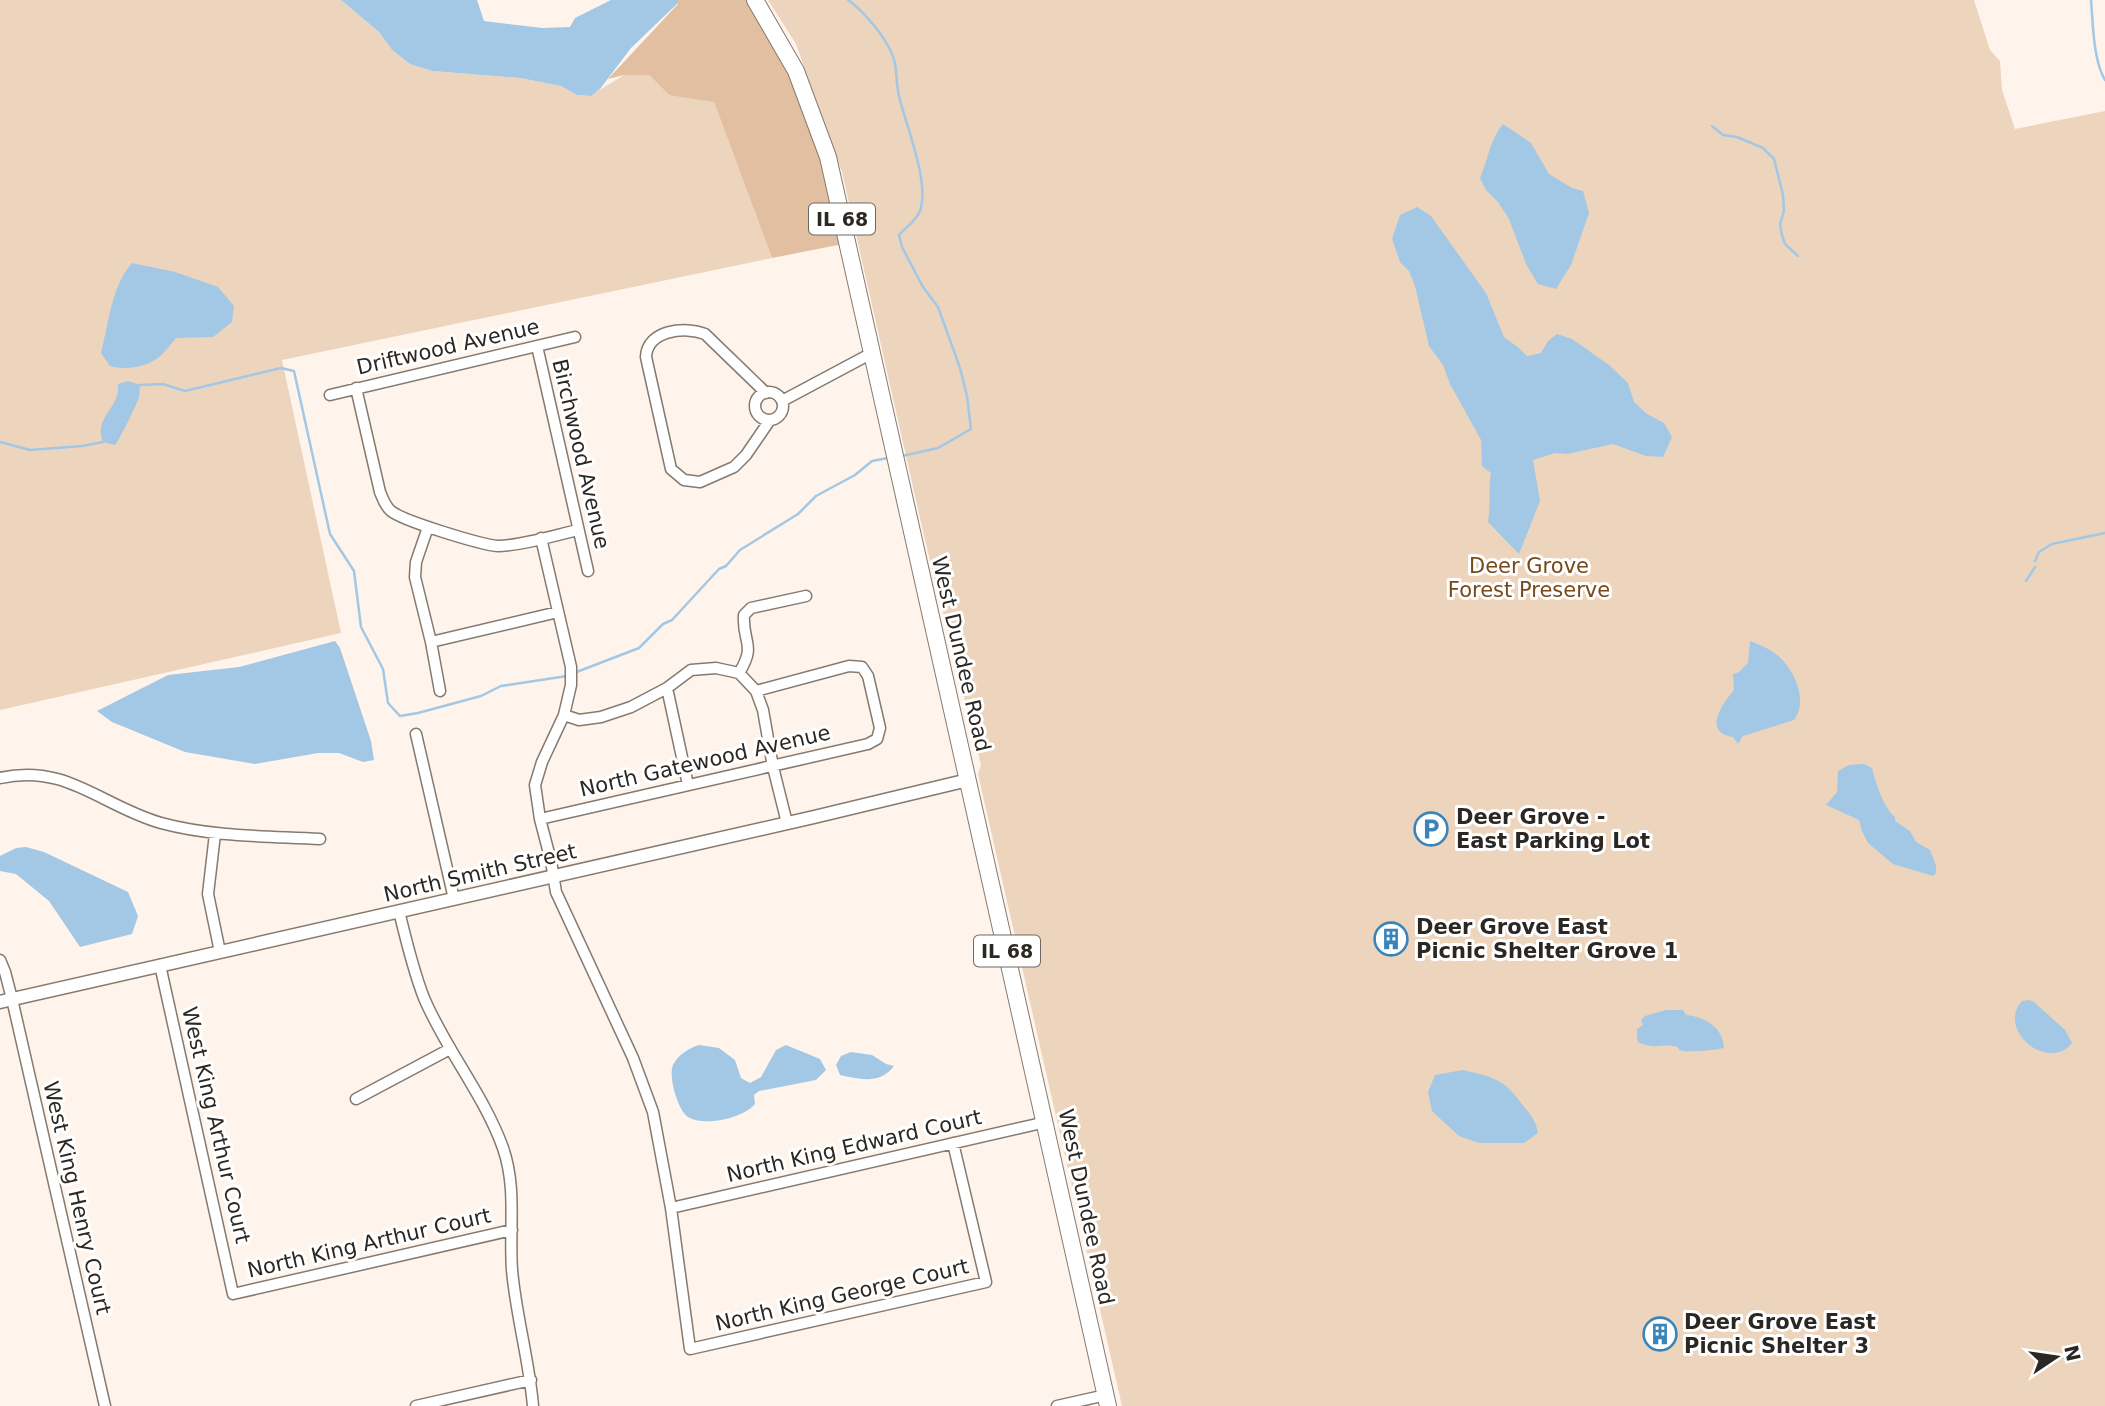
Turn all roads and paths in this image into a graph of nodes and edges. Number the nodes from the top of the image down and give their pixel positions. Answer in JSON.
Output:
{"nodes":[{"id":1,"x":755,"y":0,"type":"edge"},
{"id":2,"x":575,"y":337,"type":"dead end"},
{"id":3,"x":537,"y":346,"type":"junction"},
{"id":4,"x":872,"y":353,"type":"junction"},
{"id":5,"x":356,"y":388,"type":"junction"},
{"id":6,"x":766,"y":393,"type":"junction"},
{"id":7,"x":330,"y":395,"type":"dead end"},
{"id":8,"x":782,"y":401,"type":"junction"},
{"id":9,"x":770,"y":420,"type":"junction"},
{"id":10,"x":428,"y":527,"type":"junction"},
{"id":11,"x":578,"y":530,"type":"junction"},
{"id":12,"x":541,"y":538,"type":"junction"},
{"id":13,"x":588,"y":570,"type":"dead end"},
{"id":14,"x":806,"y":596,"type":"dead end"},
{"id":15,"x":558,"y":612,"type":"junction"},
{"id":16,"x":431,"y":642,"type":"junction"},
{"id":17,"x":739,"y":673,"type":"junction"},
{"id":18,"x":667,"y":688,"type":"junction"},
{"id":19,"x":440,"y":691,"type":"dead end"},
{"id":20,"x":757,"y":691,"type":"junction"},
{"id":21,"x":564,"y":715,"type":"junction"},
{"id":22,"x":416,"y":734,"type":"dead end"},
{"id":23,"x":773,"y":767,"type":"junction"},
{"id":24,"x":0,"y":778,"type":"edge"},
{"id":25,"x":968,"y":780,"type":"junction"},
{"id":26,"x":688,"y":785,"type":"junction"},
{"id":27,"x":540,"y":819,"type":"junction"},
{"id":28,"x":787,"y":823,"type":"junction"},
{"id":29,"x":215,"y":834,"type":"junction"},
{"id":30,"x":320,"y":839,"type":"dead end"},
{"id":31,"x":554,"y":876,"type":"junction"},
{"id":32,"x":454,"y":899,"type":"junction"},
{"id":33,"x":399,"y":911,"type":"junction"},
{"id":34,"x":220,"y":952,"type":"junction"},
{"id":35,"x":0,"y":960,"type":"edge"},
{"id":36,"x":160,"y":965,"type":"junction"},
{"id":37,"x":6,"y":1001,"type":"edge"},
{"id":38,"x":450,"y":1049,"type":"junction"},
{"id":39,"x":356,"y":1099,"type":"dead end"},
{"id":40,"x":1046,"y":1122,"type":"junction"},
{"id":41,"x":953,"y":1143,"type":"junction"},
{"id":42,"x":671,"y":1208,"type":"junction"},
{"id":43,"x":512,"y":1230,"type":"junction"},
{"id":44,"x":233,"y":1294,"type":"joint"},
{"id":45,"x":531,"y":1380,"type":"junction"},
{"id":46,"x":1107,"y":1401,"type":"edge"},
{"id":47,"x":105,"y":1406,"type":"edge"},
{"id":48,"x":416,"y":1406,"type":"edge"},
{"id":49,"x":533,"y":1406,"type":"edge"},
{"id":50,"x":1057,"y":1406,"type":"edge"}],
"edges":[{"from":1,"to":4,"type":"main road","name":"West Dundee Road","number":"IL 68"},
{"from":2,"to":3,"type":"street","name":"Driftwood Avenue"},
{"from":3,"to":5,"type":"street","name":"Driftwood Avenue"},
{"from":3,"to":11,"type":"street","name":"Birchwood Avenue"},
{"from":4,"to":8,"type":"street"},
{"from":4,"to":25,"type":"main road","name":"West Dundee Road","number":"IL 68"},
{"from":5,"to":7,"type":"street","name":"Driftwood Avenue"},
{"from":5,"to":10,"type":"street"},
{"from":6,"to":8,"type":"street"},
{"from":6,"to":9,"type":"street"},
{"from":6,"to":9,"type":"street"},
{"from":8,"to":9,"type":"street"},
{"from":10,"to":12,"type":"street"},
{"from":10,"to":16,"type":"street"},
{"from":11,"to":12,"type":"street"},
{"from":11,"to":13,"type":"street","name":"Birchwood Avenue"},
{"from":12,"to":15,"type":"street"},
{"from":14,"to":17,"type":"street"},
{"from":15,"to":16,"type":"street"},
{"from":15,"to":21,"type":"street"},
{"from":16,"to":19,"type":"street"},
{"from":17,"to":18,"type":"street"},
{"from":17,"to":20,"type":"street"},
{"from":18,"to":21,"type":"street"},
{"from":18,"to":26,"type":"street"},
{"from":20,"to":23,"type":"street"},
{"from":20,"to":23,"type":"street","name":"North Gatewood Avenue"},
{"from":21,"to":27,"type":"street"},
{"from":22,"to":32,"type":"street"},
{"from":23,"to":26,"type":"street","name":"North Gatewood Avenue"},
{"from":23,"to":28,"type":"street"},
{"from":24,"to":29,"type":"street"},
{"from":25,"to":28,"type":"street","name":"North Smith Street"},
{"from":25,"to":40,"type":"main road","name":"West Dundee Road","number":"IL 68"},
{"from":26,"to":27,"type":"street","name":"North Gatewood Avenue"},
{"from":27,"to":31,"type":"street"},
{"from":28,"to":31,"type":"street","name":"North Smith Street"},
{"from":29,"to":30,"type":"street"},
{"from":29,"to":34,"type":"street"},
{"from":31,"to":32,"type":"street","name":"North Smith Street"},
{"from":31,"to":42,"type":"street"},
{"from":32,"to":33,"type":"street","name":"North Smith Street"},
{"from":33,"to":34,"type":"street","name":"North Smith Street"},
{"from":33,"to":38,"type":"street"},
{"from":34,"to":36,"type":"street","name":"North Smith Street"},
{"from":35,"to":37,"type":"street","name":"West King Henry Court"},
{"from":36,"to":37,"type":"street","name":"North Smith Street"},
{"from":36,"to":44,"type":"street","name":"West King Arthur Court"},
{"from":37,"to":47,"type":"street","name":"West King Henry Court"},
{"from":38,"to":39,"type":"street"},
{"from":38,"to":43,"type":"street"},
{"from":40,"to":41,"type":"street","name":"North King Edward Court"},
{"from":40,"to":46,"type":"main road","name":"West Dundee Road","number":"IL 68"},
{"from":41,"to":42,"type":"street","name":"North King Edward Court"},
{"from":41,"to":42,"type":"street","name":"North King George Court"},
{"from":43,"to":44,"type":"street","name":"North King Arthur Court"},
{"from":43,"to":45,"type":"street"},
{"from":45,"to":48,"type":"street"},
{"from":45,"to":49,"type":"street"},
{"from":46,"to":50,"type":"street"}]}
